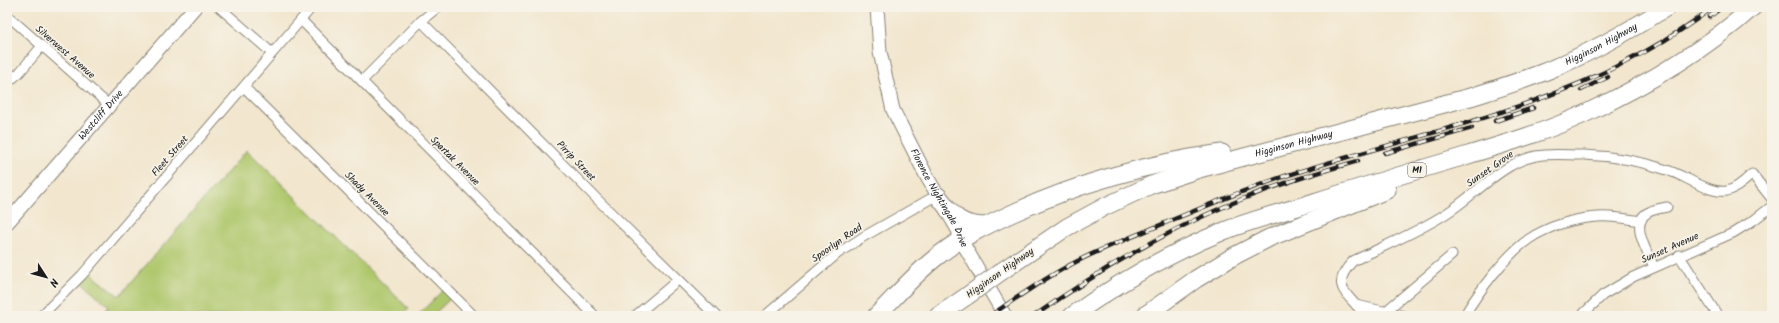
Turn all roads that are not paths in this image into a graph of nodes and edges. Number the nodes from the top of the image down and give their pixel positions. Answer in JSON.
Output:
{"nodes":[{"id":1,"x":195,"y":7,"type":"edge"},
{"id":2,"x":220,"y":7,"type":"edge"},
{"id":3,"x":312,"y":7,"type":"edge"},
{"id":4,"x":438,"y":7,"type":"edge"},
{"id":5,"x":877,"y":7,"type":"edge"},
{"id":6,"x":1667,"y":7,"type":"edge"},
{"id":7,"x":1753,"y":7,"type":"edge"},
{"id":8,"x":7,"y":15,"type":"edge"},
{"id":9,"x":301,"y":20,"type":"junction"},
{"id":10,"x":421,"y":21,"type":"junction"},
{"id":11,"x":42,"y":46,"type":"junction"},
{"id":12,"x":272,"y":53,"type":"junction"},
{"id":13,"x":362,"y":81,"type":"junction"},
{"id":14,"x":7,"y":83,"type":"edge"},
{"id":15,"x":244,"y":87,"type":"junction"},
{"id":16,"x":109,"y":105,"type":"junction"},
{"id":17,"x":898,"y":122,"type":"junction"},
{"id":18,"x":1512,"y":142,"type":"junction"},
{"id":19,"x":1293,"y":143,"type":"junction"},
{"id":20,"x":934,"y":198,"type":"junction"},
{"id":21,"x":1772,"y":199,"type":"edge"},
{"id":22,"x":1667,"y":206,"type":"dead end"},
{"id":23,"x":1772,"y":206,"type":"edge"},
{"id":24,"x":1641,"y":221,"type":"junction"},
{"id":25,"x":7,"y":223,"type":"edge"},
{"id":26,"x":985,"y":226,"type":"junction"},
{"id":27,"x":961,"y":240,"type":"junction"},
{"id":28,"x":1452,"y":255,"type":"dead end"},
{"id":29,"x":1679,"y":255,"type":"junction"},
{"id":30,"x":1654,"y":267,"type":"junction"},
{"id":31,"x":678,"y":280,"type":"junction"},
{"id":32,"x":1356,"y":305,"type":"junction"},
{"id":33,"x":1386,"y":311,"type":"junction"},
{"id":34,"x":41,"y":316,"type":"edge"},
{"id":35,"x":474,"y":316,"type":"edge"},
{"id":36,"x":595,"y":316,"type":"edge"},
{"id":37,"x":635,"y":316,"type":"edge"},
{"id":38,"x":716,"y":316,"type":"edge"},
{"id":39,"x":765,"y":316,"type":"edge"},
{"id":40,"x":876,"y":316,"type":"edge"},
{"id":41,"x":938,"y":316,"type":"edge"},
{"id":42,"x":1005,"y":316,"type":"edge"},
{"id":43,"x":1072,"y":316,"type":"edge"},
{"id":44,"x":1144,"y":316,"type":"edge"},
{"id":45,"x":1366,"y":316,"type":"edge"},
{"id":46,"x":1405,"y":316,"type":"edge"},
{"id":47,"x":1464,"y":316,"type":"edge"},
{"id":48,"x":1581,"y":316,"type":"edge"},
{"id":49,"x":1718,"y":316,"type":"edge"}],
"edges":[{"from":1,"to":16,"type":"street","name":"Westcliff Drive"},
{"from":2,"to":12,"type":"street"},
{"from":3,"to":9,"type":"street","name":"Fleet Street"},
{"from":4,"to":10,"type":"street"},
{"from":5,"to":17,"type":"street","name":"Florence Nightingale Drive"},
{"from":6,"to":19,"type":"highway","name":"Higginson Highway"},
{"from":7,"to":18,"type":"highway","number":"M1"},
{"from":8,"to":11,"type":"street","name":"Silverwest Avenue"},
{"from":9,"to":12,"type":"street","name":"Fleet Street"},
{"from":9,"to":13,"type":"street","name":"Spartak Avenue"},
{"from":10,"to":13,"type":"street"},
{"from":10,"to":31,"type":"street","name":"Pirrip Street"},
{"from":11,"to":14,"type":"street"},
{"from":11,"to":16,"type":"street","name":"Silverwest Avenue"},
{"from":12,"to":15,"type":"street","name":"Fleet Street"},
{"from":13,"to":36,"type":"street","name":"Spartak Avenue"},
{"from":15,"to":34,"type":"street","name":"Fleet Street"},
{"from":15,"to":35,"type":"street","name":"Shady Avenue"},
{"from":16,"to":25,"type":"street","name":"Westcliff Drive"},
{"from":17,"to":20,"type":"street","name":"Florence Nightingale Drive"},
{"from":17,"to":20,"type":"street","name":"Florence Nightingale Drive"},
{"from":18,"to":43,"type":"highway","number":"M1"},
{"from":18,"to":44,"type":"highway"},
{"from":19,"to":26,"type":"highway"},
{"from":19,"to":41,"type":"highway","name":"Higginson Highway","bridge":true},
{"from":20,"to":26,"type":"highway"},
{"from":20,"to":27,"type":"street","name":"Florence Nightingale Drive"},
{"from":20,"to":39,"type":"street","name":"Spoorlyn Road"},
{"from":21,"to":32,"type":"street","name":"Sunset Grove"},
{"from":22,"to":24,"type":"street"},
{"from":23,"to":29,"type":"street","name":"Sunset Avenue"},
{"from":24,"to":30,"type":"street"},
{"from":24,"to":47,"type":"street"},
{"from":26,"to":27,"type":"highway"},
{"from":27,"to":40,"type":"highway"},
{"from":27,"to":42,"type":"street","name":"Florence Nightingale Drive"},
{"from":28,"to":33,"type":"street"},
{"from":29,"to":30,"type":"street","name":"Sunset Avenue"},
{"from":29,"to":49,"type":"street"},
{"from":30,"to":48,"type":"street","name":"Sunset Avenue"},
{"from":31,"to":37,"type":"street"},
{"from":31,"to":38,"type":"street","name":"Pirrip Street"},
{"from":32,"to":33,"type":"street"},
{"from":32,"to":45,"type":"street","name":"Sunset Grove"},
{"from":33,"to":46,"type":"street"}]}
